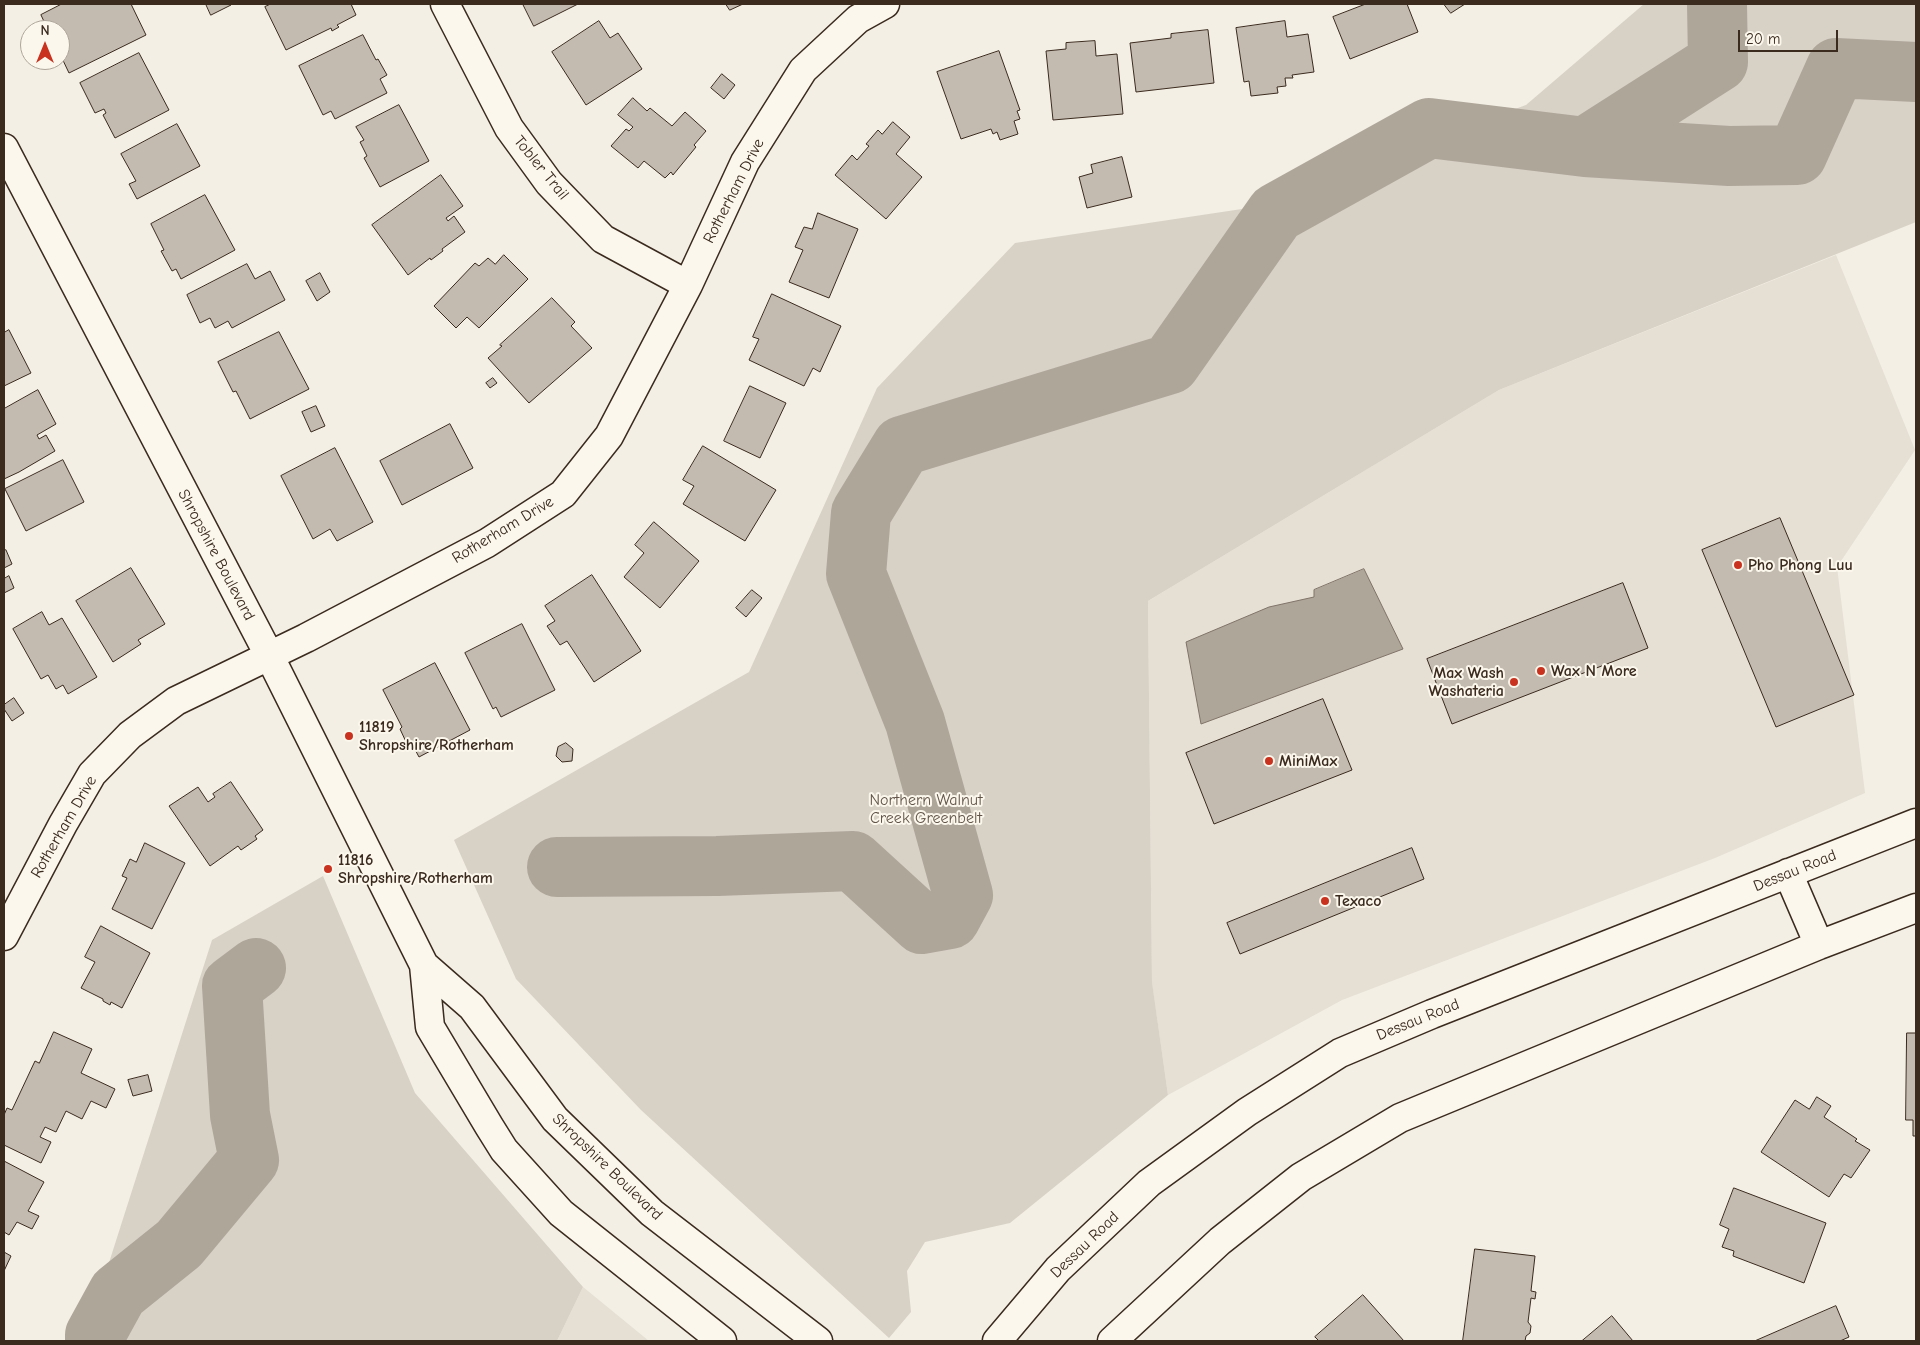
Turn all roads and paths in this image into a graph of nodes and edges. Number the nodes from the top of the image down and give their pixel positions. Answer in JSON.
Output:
{"nodes":[{"id":1,"x":445,"y":4,"type":"edge"},
{"id":2,"x":884,"y":4,"type":"edge"},
{"id":3,"x":4,"y":148,"type":"edge"},
{"id":4,"x":688,"y":285,"type":"junction"},
{"id":5,"x":270,"y":656,"type":"junction"},
{"id":6,"x":1916,"y":823,"type":"edge"},
{"id":7,"x":1788,"y":874,"type":"junction"},
{"id":8,"x":1916,"y":908,"type":"edge"},
{"id":9,"x":4,"y":936,"type":"edge"},
{"id":10,"x":1819,"y":946,"type":"junction"},
{"id":11,"x":424,"y":965,"type":"junction"},
{"id":12,"x":722,"y":1341,"type":"edge"},
{"id":13,"x":818,"y":1341,"type":"edge"},
{"id":14,"x":997,"y":1341,"type":"edge"},
{"id":15,"x":1112,"y":1341,"type":"edge"}],
"edges":[{"from":1,"to":4,"type":"street","name":"Tobler Trail"},
{"from":2,"to":4,"type":"street","name":"Rotherham Drive"},
{"from":3,"to":5,"type":"street","name":"Shropshire Boulevard"},
{"from":4,"to":5,"type":"street","name":"Rotherham Drive"},
{"from":5,"to":9,"type":"street","name":"Rotherham Drive"},
{"from":5,"to":11,"type":"street","name":"Shropshire Boulevard"},
{"from":6,"to":7,"type":"street","name":"Dessau Road"},
{"from":7,"to":10,"type":"street"},
{"from":7,"to":14,"type":"street","name":"Dessau Road"},
{"from":8,"to":10,"type":"street"},
{"from":10,"to":15,"type":"street"},
{"from":11,"to":12,"type":"street","name":"Shropshire Boulevard"},
{"from":11,"to":13,"type":"street","name":"Shropshire Boulevard"}]}
